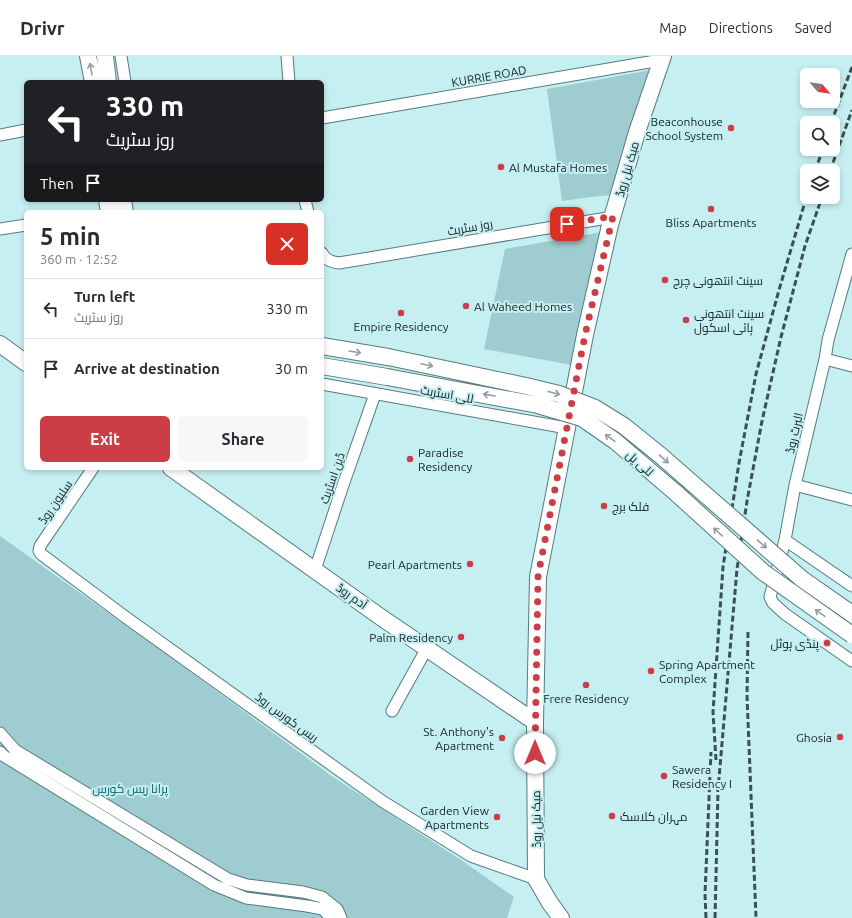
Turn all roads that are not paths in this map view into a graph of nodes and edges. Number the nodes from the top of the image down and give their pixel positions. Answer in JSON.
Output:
{"nodes":[{"id":1,"x":88,"y":56,"type":"edge"},
{"id":2,"x":105,"y":56,"type":"edge"},
{"id":3,"x":121,"y":56,"type":"edge"},
{"id":4,"x":287,"y":56,"type":"edge"},
{"id":5,"x":662,"y":58,"type":"edge"},
{"id":6,"x":93,"y":80,"type":"edge"},
{"id":7,"x":108,"y":80,"type":"edge"},
{"id":8,"x":125,"y":80,"type":"edge"},
{"id":9,"x":289,"y":80,"type":"edge"},
{"id":10,"x":324,"y":118,"type":"edge"},
{"id":11,"x":24,"y":130,"type":"edge"},
{"id":12,"x":0,"y":135,"type":"edge"},
{"id":13,"x":613,"y":216,"type":"junction"},
{"id":14,"x":24,"y":225,"type":"edge"},
{"id":15,"x":0,"y":229,"type":"edge"},
{"id":16,"x":852,"y":254,"type":"edge"},
{"id":17,"x":324,"y":258,"type":"edge"},
{"id":18,"x":0,"y":344,"type":"edge"},
{"id":19,"x":324,"y":346,"type":"edge"},
{"id":20,"x":825,"y":359,"type":"junction"},
{"id":21,"x":24,"y":362,"type":"edge"},
{"id":22,"x":324,"y":366,"type":"edge"},
{"id":23,"x":852,"y":366,"type":"edge"},
{"id":24,"x":324,"y":384,"type":"edge"},
{"id":25,"x":375,"y":394,"type":"junction"},
{"id":26,"x":567,"y":428,"type":"junction"},
{"id":27,"x":92,"y":470,"type":"edge"},
{"id":28,"x":174,"y":470,"type":"edge"},
{"id":29,"x":795,"y":485,"type":"junction"},
{"id":30,"x":852,"y":500,"type":"edge"},
{"id":31,"x":785,"y":540,"type":"junction"},
{"id":32,"x":39,"y":551,"type":"joint"},
{"id":33,"x":315,"y":570,"type":"junction"},
{"id":34,"x":852,"y":586,"type":"edge"},
{"id":35,"x":852,"y":614,"type":"edge"},
{"id":36,"x":852,"y":635,"type":"edge"},
{"id":37,"x":426,"y":648,"type":"junction"},
{"id":38,"x":852,"y":661,"type":"edge"},
{"id":39,"x":392,"y":711,"type":"dead end"},
{"id":40,"x":535,"y":722,"type":"junction"},
{"id":41,"x":0,"y":733,"type":"edge"},
{"id":42,"x":0,"y":752,"type":"edge"},
{"id":43,"x":536,"y":879,"type":"junction"},
{"id":44,"x":331,"y":918,"type":"edge"},
{"id":45,"x":341,"y":918,"type":"edge"},
{"id":46,"x":561,"y":918,"type":"edge"}],
"edges":[{"from":6,"to":1,"type":"street","one_way":true},
{"from":2,"to":7,"type":"street"},
{"from":3,"to":8,"type":"street"},
{"from":4,"to":9,"type":"street"},
{"from":5,"to":10,"type":"street","name":"KURRIE ROAD"},
{"from":5,"to":13,"type":"street","name":"میک نیل روڈ"},
{"from":11,"to":12,"type":"street"},
{"from":13,"to":17,"type":"street","name":"روز سٹریٹ"},
{"from":13,"to":26,"type":"street","name":"میک نیل روڈ"},
{"from":14,"to":15,"type":"street"},
{"from":16,"to":20,"type":"street","name":"البرٹ روڈ"},
{"from":18,"to":21,"type":"street"},
{"from":19,"to":35,"type":"street","name":"للی پل","one_way":true,"bridge":true},
{"from":20,"to":23,"type":"street"},
{"from":20,"to":29,"type":"street","name":"البرٹ روڈ"},
{"from":36,"to":22,"type":"street","name":"للی پل","one_way":true,"bridge":true},
{"from":24,"to":25,"type":"street","name":"للی اسٹریٹ"},
{"from":25,"to":26,"type":"street","name":"للی اسٹریٹ"},
{"from":25,"to":33,"type":"street","name":"ڈین اسٹریٹ"},
{"from":26,"to":40,"type":"street","name":"میک نیل روڈ"},
{"from":27,"to":32,"type":"street","name":"سلیون روڈ"},
{"from":28,"to":33,"type":"street","name":"آدم روڈ"},
{"from":29,"to":30,"type":"street"},
{"from":29,"to":31,"type":"street","name":"البرٹ روڈ"},
{"from":31,"to":34,"type":"street"},
{"from":31,"to":38,"type":"street","name":"البرٹ روڈ"},
{"from":32,"to":43,"type":"street","name":"ریس کورس روڈ"},
{"from":33,"to":37,"type":"street","name":"آدم روڈ"},
{"from":37,"to":39,"type":"street"},
{"from":37,"to":40,"type":"street","name":"آدم روڈ"},
{"from":40,"to":43,"type":"street","name":"میک نیل روڈ"},
{"from":41,"to":45,"type":"street"},
{"from":42,"to":44,"type":"street"},
{"from":43,"to":46,"type":"street","name":"میک نیل روڈ"}]}
